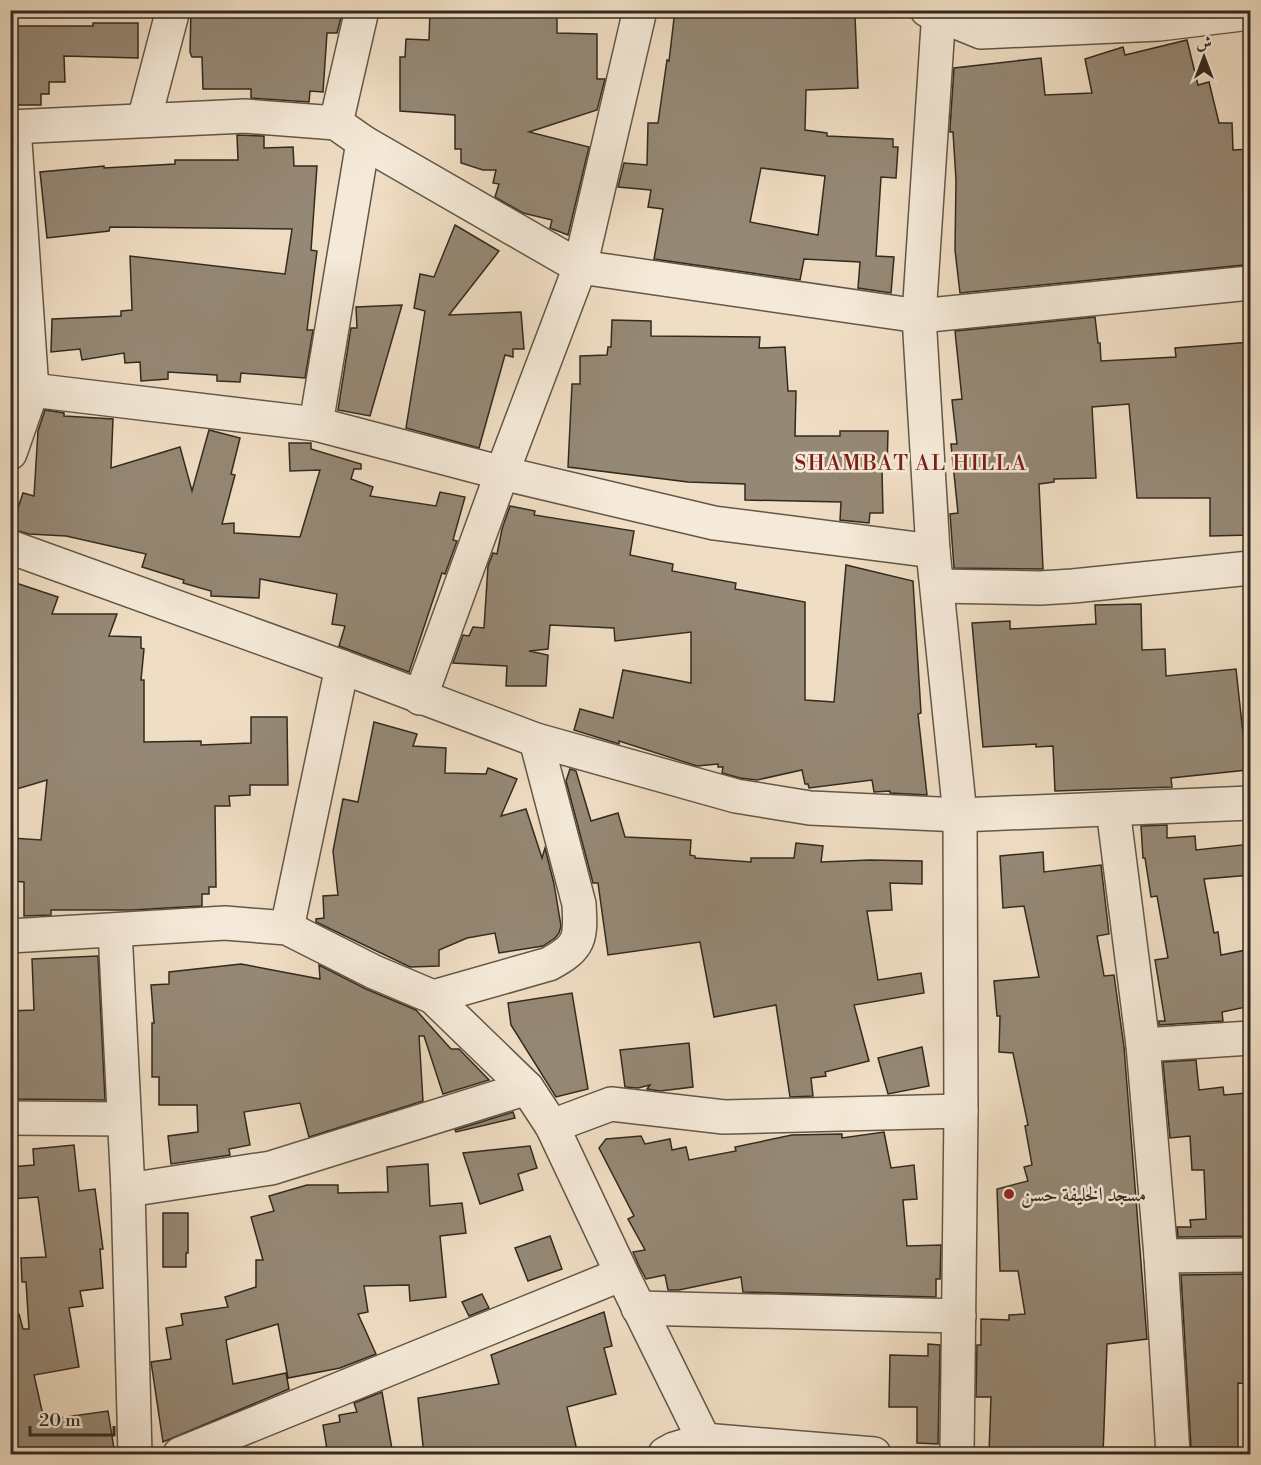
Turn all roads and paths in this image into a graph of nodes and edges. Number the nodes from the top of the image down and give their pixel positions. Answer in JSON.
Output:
{"nodes":[{"id":1,"x":173,"y":10,"type":"edge"},
{"id":2,"x":362,"y":10,"type":"edge"},
{"id":3,"x":640,"y":10,"type":"edge"},
{"id":4,"x":935,"y":12,"type":"edge"},
{"id":5,"x":1251,"y":14,"type":"edge"},
{"id":6,"x":144,"y":120,"type":"junction"},
{"id":7,"x":336,"y":123,"type":"junction"},
{"id":8,"x":12,"y":127,"type":"edge"},
{"id":9,"x":363,"y":142,"type":"junction"},
{"id":10,"x":580,"y":267,"type":"junction"},
{"id":11,"x":1251,"y":283,"type":"edge"},
{"id":12,"x":919,"y":316,"type":"junction"},
{"id":13,"x":21,"y":392,"type":"edge"},
{"id":14,"x":315,"y":424,"type":"junction"},
{"id":15,"x":10,"y":453,"type":"edge"},
{"id":16,"x":502,"y":472,"type":"junction"},
{"id":17,"x":10,"y":547,"type":"edge"},
{"id":18,"x":933,"y":551,"type":"junction"},
{"id":19,"x":1251,"y":568,"type":"edge"},
{"id":20,"x":938,"y":586,"type":"junction"},
{"id":21,"x":342,"y":667,"type":"junction"},
{"id":22,"x":420,"y":698,"type":"junction"},
{"id":23,"x":536,"y":740,"type":"junction"},
{"id":24,"x":1251,"y":803,"type":"edge"},
{"id":25,"x":1113,"y":809,"type":"junction"},
{"id":26,"x":960,"y":815,"type":"junction"},
{"id":27,"x":286,"y":928,"type":"junction"},
{"id":28,"x":115,"y":930,"type":"junction"},
{"id":29,"x":10,"y":936,"type":"edge"},
{"id":30,"x":433,"y":997,"type":"junction"},
{"id":31,"x":1251,"y":1038,"type":"edge"},
{"id":32,"x":1143,"y":1045,"type":"junction"},
{"id":33,"x":527,"y":1088,"type":"junction"},
{"id":34,"x":961,"y":1111,"type":"junction"},
{"id":35,"x":10,"y":1118,"type":"edge"},
{"id":36,"x":123,"y":1119,"type":"junction"},
{"id":37,"x":552,"y":1126,"type":"junction"},
{"id":38,"x":128,"y":1190,"type":"junction"},
{"id":39,"x":1251,"y":1255,"type":"edge"},
{"id":40,"x":1161,"y":1256,"type":"junction"},
{"id":41,"x":622,"y":1274,"type":"junction"},
{"id":42,"x":638,"y":1308,"type":"junction"},
{"id":43,"x":960,"y":1316,"type":"junction"},
{"id":44,"x":704,"y":1440,"type":"junction"},
{"id":45,"x":135,"y":1455,"type":"edge"},
{"id":46,"x":180,"y":1455,"type":"edge"},
{"id":47,"x":665,"y":1455,"type":"edge"},
{"id":48,"x":874,"y":1455,"type":"edge"},
{"id":49,"x":957,"y":1455,"type":"edge"},
{"id":50,"x":1173,"y":1455,"type":"edge"}],
"edges":[{"from":1,"to":6,"type":"street"},
{"from":2,"to":7,"type":"street"},
{"from":3,"to":10,"type":"street"},
{"from":4,"to":5,"type":"street"},
{"from":4,"to":12,"type":"street"},
{"from":6,"to":7,"type":"street"},
{"from":6,"to":8,"type":"street"},
{"from":7,"to":9,"type":"street"},
{"from":8,"to":13,"type":"street"},
{"from":9,"to":10,"type":"street"},
{"from":9,"to":14,"type":"street"},
{"from":10,"to":12,"type":"street"},
{"from":10,"to":16,"type":"street"},
{"from":11,"to":12,"type":"street"},
{"from":12,"to":18,"type":"street"},
{"from":13,"to":14,"type":"street"},
{"from":13,"to":15,"type":"street"},
{"from":14,"to":16,"type":"street"},
{"from":16,"to":18,"type":"street"},
{"from":16,"to":22,"type":"street"},
{"from":17,"to":21,"type":"street"},
{"from":18,"to":20,"type":"street"},
{"from":19,"to":20,"type":"street"},
{"from":20,"to":26,"type":"street"},
{"from":21,"to":22,"type":"street"},
{"from":21,"to":27,"type":"street"},
{"from":22,"to":23,"type":"street"},
{"from":23,"to":26,"type":"street"},
{"from":23,"to":30,"type":"street"},
{"from":24,"to":25,"type":"street"},
{"from":25,"to":26,"type":"street"},
{"from":25,"to":32,"type":"street"},
{"from":26,"to":34,"type":"street"},
{"from":27,"to":28,"type":"street"},
{"from":27,"to":30,"type":"street"},
{"from":28,"to":29,"type":"street"},
{"from":28,"to":36,"type":"street"},
{"from":30,"to":33,"type":"street"},
{"from":31,"to":32,"type":"street"},
{"from":32,"to":40,"type":"street"},
{"from":33,"to":37,"type":"street"},
{"from":33,"to":38,"type":"street"},
{"from":34,"to":37,"type":"street"},
{"from":34,"to":43,"type":"street"},
{"from":35,"to":36,"type":"street"},
{"from":36,"to":38,"type":"street"},
{"from":37,"to":41,"type":"street"},
{"from":38,"to":45,"type":"street"},
{"from":39,"to":40,"type":"street"},
{"from":40,"to":50,"type":"street"},
{"from":41,"to":42,"type":"street"},
{"from":41,"to":46,"type":"street"},
{"from":42,"to":43,"type":"street"},
{"from":42,"to":44,"type":"street"},
{"from":43,"to":49,"type":"street"},
{"from":44,"to":47,"type":"street"},
{"from":44,"to":48,"type":"street"}]}
